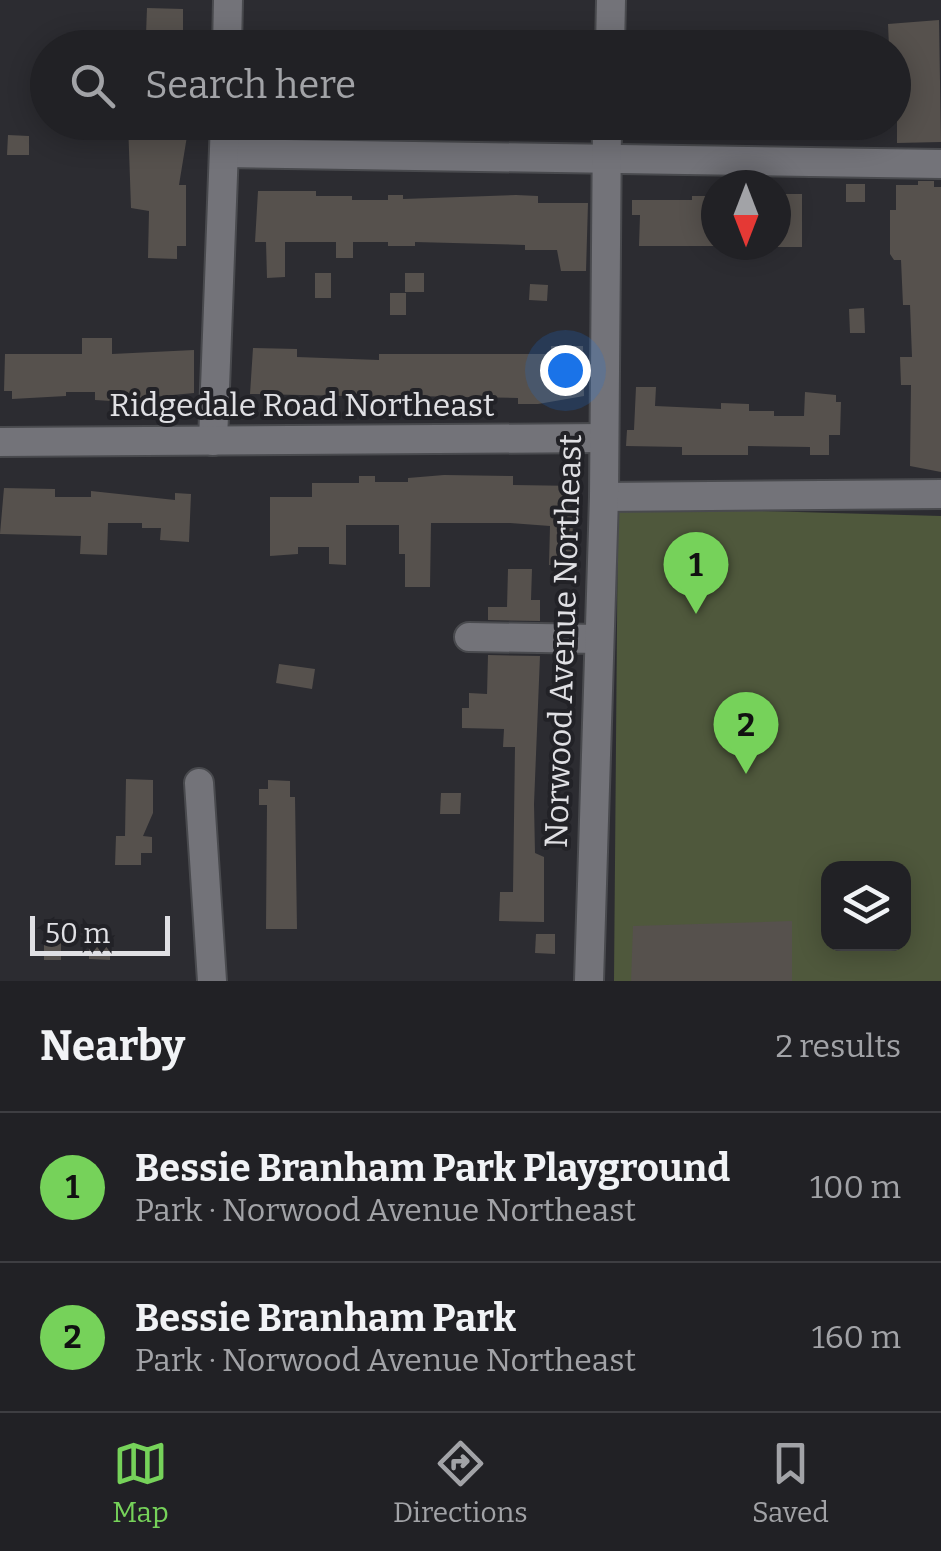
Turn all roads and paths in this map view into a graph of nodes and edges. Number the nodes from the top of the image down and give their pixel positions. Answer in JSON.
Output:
{"nodes":[{"id":1,"x":228,"y":0,"type":"edge"},
{"id":2,"x":611,"y":0,"type":"edge"},
{"id":3,"x":227,"y":30,"type":"edge"},
{"id":4,"x":610,"y":30,"type":"edge"},
{"id":5,"x":224,"y":140,"type":"edge"},
{"id":6,"x":606,"y":140,"type":"edge"},
{"id":7,"x":224,"y":153,"type":"junction"},
{"id":8,"x":606,"y":158,"type":"junction"},
{"id":9,"x":941,"y":164,"type":"edge"},
{"id":10,"x":604,"y":438,"type":"junction"},
{"id":11,"x":213,"y":441,"type":"junction"},
{"id":12,"x":0,"y":442,"type":"edge"},
{"id":13,"x":941,"y":494,"type":"edge"},
{"id":14,"x":604,"y":497,"type":"junction"},
{"id":15,"x":469,"y":637,"type":"dead end"},
{"id":16,"x":600,"y":639,"type":"junction"},
{"id":17,"x":198,"y":783,"type":"dead end"},
{"id":18,"x":212,"y":981,"type":"edge"},
{"id":19,"x":589,"y":981,"type":"edge"}],
"edges":[{"from":1,"to":3,"type":"street"},
{"from":2,"to":4,"type":"street"},
{"from":5,"to":7,"type":"street"},
{"from":6,"to":8,"type":"street","name":"Norwood Avenue Northeast"},
{"from":7,"to":8,"type":"street"},
{"from":7,"to":11,"type":"street"},
{"from":8,"to":9,"type":"street"},
{"from":8,"to":10,"type":"street","name":"Norwood Avenue Northeast"},
{"from":10,"to":11,"type":"street","name":"Ridgedale Road Northeast"},
{"from":10,"to":14,"type":"street","name":"Norwood Avenue Northeast"},
{"from":11,"to":12,"type":"street","name":"Ridgedale Road Northeast"},
{"from":13,"to":14,"type":"street"},
{"from":14,"to":16,"type":"street","name":"Norwood Avenue Northeast"},
{"from":15,"to":16,"type":"street"},
{"from":16,"to":19,"type":"street","name":"Norwood Avenue Northeast"},
{"from":17,"to":18,"type":"street"}]}
